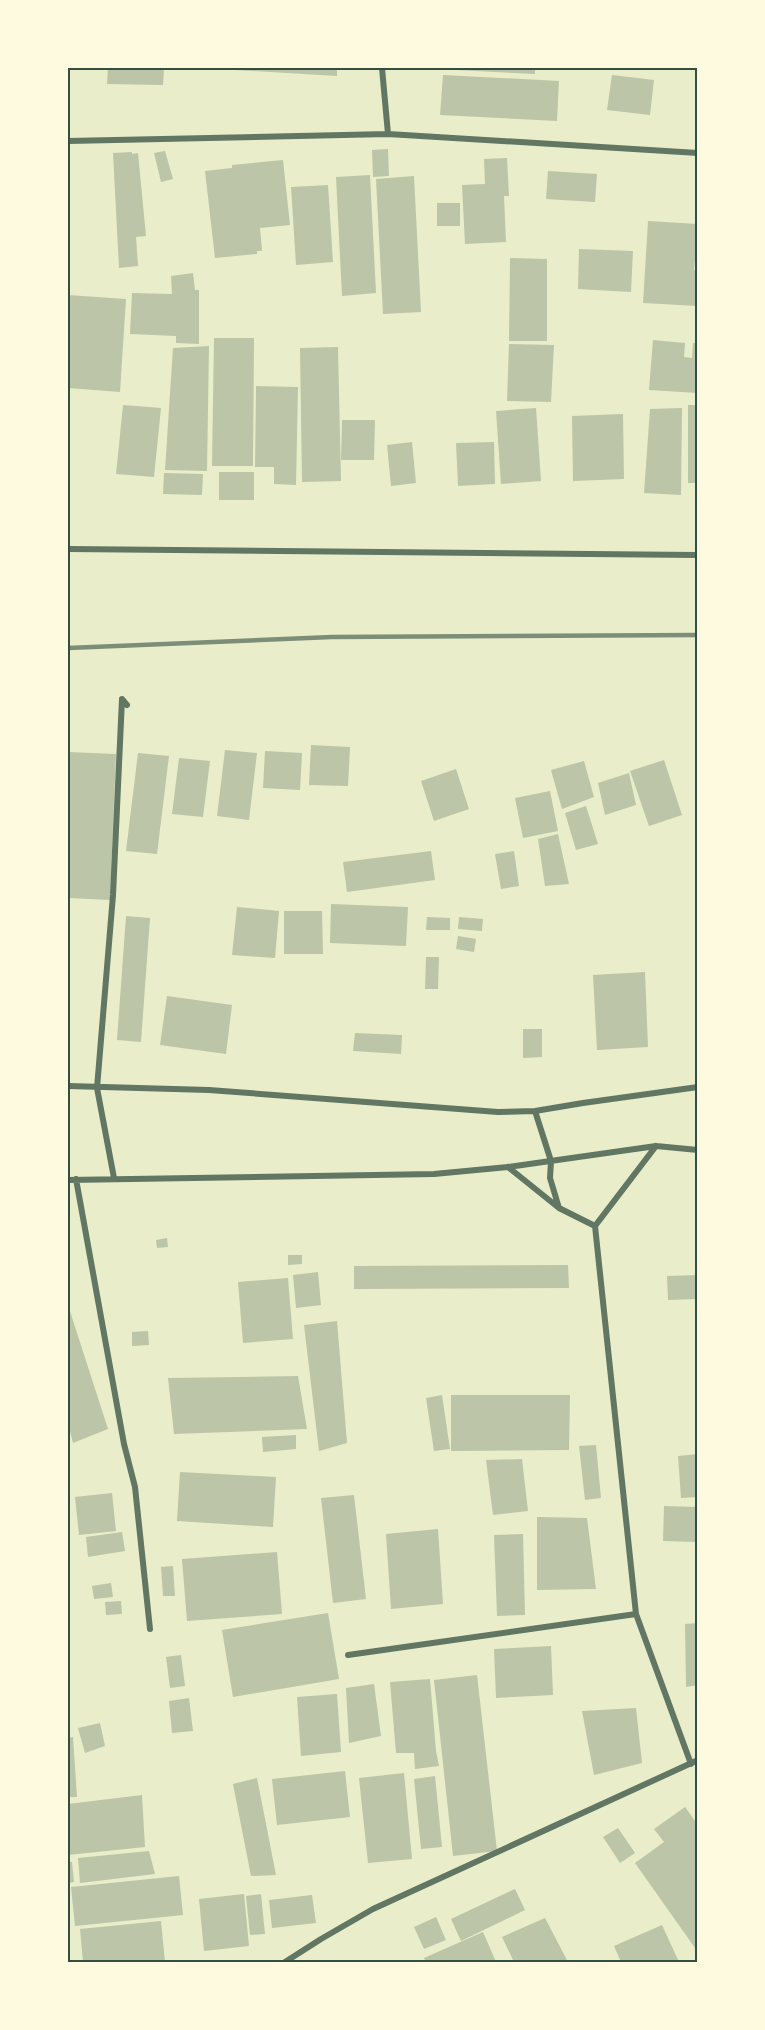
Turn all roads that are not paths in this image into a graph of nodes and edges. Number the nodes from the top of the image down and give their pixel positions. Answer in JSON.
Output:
{"nodes":[{"id":1,"x":382,"y":68,"type":"edge"},
{"id":2,"x":388,"y":134,"type":"junction"},
{"id":3,"x":68,"y":141,"type":"edge"},
{"id":4,"x":698,"y":153,"type":"edge"},
{"id":5,"x":68,"y":549,"type":"edge"},
{"id":6,"x":698,"y":555,"type":"edge"},
{"id":7,"x":127,"y":705,"type":"dead end"},
{"id":8,"x":68,"y":1086,"type":"edge"},
{"id":9,"x":698,"y":1087,"type":"edge"},
{"id":10,"x":98,"y":1088,"type":"junction"},
{"id":11,"x":535,"y":1111,"type":"junction"},
{"id":12,"x":656,"y":1146,"type":"junction"},
{"id":13,"x":698,"y":1150,"type":"edge"},
{"id":14,"x":551,"y":1161,"type":"junction"},
{"id":15,"x":508,"y":1167,"type":"junction"},
{"id":16,"x":114,"y":1178,"type":"junction"},
{"id":17,"x":76,"y":1179,"type":"junction"},
{"id":18,"x":68,"y":1180,"type":"edge"},
{"id":19,"x":559,"y":1208,"type":"junction"},
{"id":20,"x":595,"y":1226,"type":"junction"},
{"id":21,"x":636,"y":1614,"type":"junction"},
{"id":22,"x":150,"y":1629,"type":"dead end"},
{"id":23,"x":348,"y":1655,"type":"dead end"},
{"id":24,"x":694,"y":1762,"type":"edge"},
{"id":25,"x":285,"y":1962,"type":"edge"}],
"edges":[{"from":1,"to":2,"type":"street"},
{"from":2,"to":3,"type":"street"},
{"from":2,"to":4,"type":"street"},
{"from":5,"to":6,"type":"street"},
{"from":7,"to":10,"type":"street"},
{"from":8,"to":10,"type":"street"},
{"from":9,"to":11,"type":"street"},
{"from":10,"to":11,"type":"street"},
{"from":10,"to":16,"type":"street"},
{"from":11,"to":14,"type":"street"},
{"from":12,"to":13,"type":"street"},
{"from":12,"to":14,"type":"street"},
{"from":12,"to":20,"type":"street"},
{"from":14,"to":15,"type":"street"},
{"from":14,"to":19,"type":"street"},
{"from":15,"to":16,"type":"street"},
{"from":15,"to":19,"type":"street"},
{"from":16,"to":17,"type":"street"},
{"from":17,"to":18,"type":"street"},
{"from":17,"to":22,"type":"street"},
{"from":19,"to":20,"type":"street"},
{"from":20,"to":21,"type":"street"},
{"from":21,"to":23,"type":"street"},
{"from":21,"to":24,"type":"street"},
{"from":24,"to":25,"type":"street"}]}
